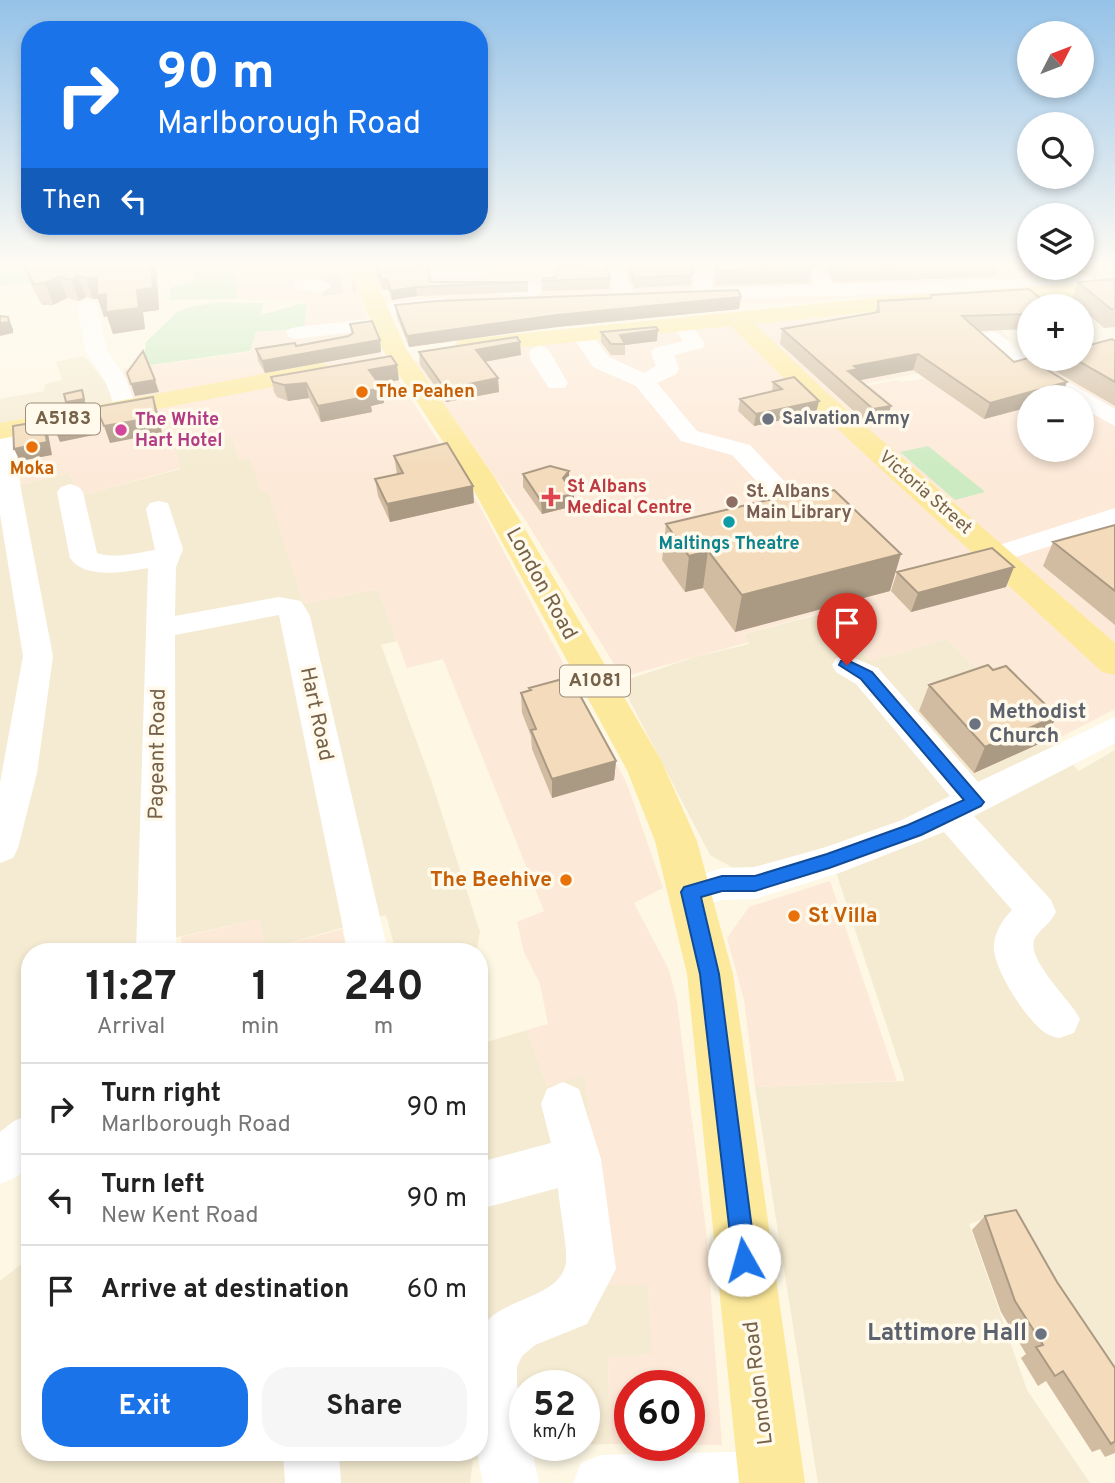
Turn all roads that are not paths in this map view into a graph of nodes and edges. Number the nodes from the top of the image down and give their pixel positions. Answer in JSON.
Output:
{"nodes":[{"id":1,"x":93,"y":333,"type":"edge"},
{"id":2,"x":300,"y":333,"type":"edge"},
{"id":3,"x":379,"y":333,"type":"edge"},
{"id":4,"x":580,"y":333,"type":"joint"},
{"id":5,"x":688,"y":333,"type":"edge"},
{"id":6,"x":751,"y":333,"type":"edge"},
{"id":7,"x":296,"y":334,"type":"dead end"},
{"id":8,"x":991,"y":337,"type":"edge"},
{"id":9,"x":534,"y":344,"type":"junction"},
{"id":10,"x":388,"y":359,"type":"junction"},
{"id":11,"x":344,"y":367,"type":"edge"},
{"id":12,"x":644,"y":381,"type":"junction"},
{"id":13,"x":557,"y":383,"type":"dead end"},
{"id":14,"x":126,"y":408,"type":"junction"},
{"id":15,"x":1114,"y":427,"type":"edge"},
{"id":16,"x":1,"y":431,"type":"edge"},
{"id":17,"x":70,"y":492,"type":"dead end"},
{"id":18,"x":159,"y":509,"type":"dead end"},
{"id":19,"x":791,"y":511,"type":"edge"},
{"id":20,"x":1115,"y":516,"type":"edge"},
{"id":21,"x":997,"y":555,"type":"junction"},
{"id":22,"x":165,"y":557,"type":"junction"},
{"id":23,"x":160,"y":628,"type":"junction"},
{"id":24,"x":1115,"y":663,"type":"edge"},
{"id":25,"x":847,"y":665,"type":"dead end"},
{"id":26,"x":1115,"y":729,"type":"edge"},
{"id":27,"x":962,"y":808,"type":"junction"},
{"id":28,"x":0,"y":848,"type":"edge"},
{"id":29,"x":690,"y":892,"type":"junction"},
{"id":30,"x":156,"y":943,"type":"edge"},
{"id":31,"x":367,"y":943,"type":"edge"},
{"id":32,"x":1059,"y":1020,"type":"dead end"},
{"id":33,"x":563,"y":1104,"type":"dead end"},
{"id":34,"x":21,"y":1145,"type":"edge"},
{"id":35,"x":578,"y":1159,"type":"junction"},
{"id":36,"x":0,"y":1161,"type":"edge"},
{"id":37,"x":488,"y":1183,"type":"edge"},
{"id":38,"x":312,"y":1461,"type":"edge"},
{"id":39,"x":771,"y":1481,"type":"edge"},
{"id":40,"x":313,"y":1483,"type":"edge"},
{"id":41,"x":511,"y":1483,"type":"edge"},
{"id":42,"x":601,"y":1483,"type":"edge"}],
"edges":[{"from":1,"to":14,"type":"street"},
{"from":2,"to":7,"type":"street"},
{"from":3,"to":10,"type":"main road","name":"London Road"},
{"from":4,"to":9,"type":"main road"},
{"from":4,"to":12,"type":"street"},
{"from":5,"to":12,"type":"street"},
{"from":6,"to":21,"type":"main road","name":"Victoria Street"},
{"from":8,"to":15,"type":"street"},
{"from":9,"to":10,"type":"main road"},
{"from":9,"to":13,"type":"street"},
{"from":10,"to":29,"type":"main road","name":"London Road","number":"A1081"},
{"from":11,"to":14,"type":"main road","number":"A5183"},
{"from":12,"to":19,"type":"street"},
{"from":14,"to":16,"type":"main road","number":"A5183"},
{"from":16,"to":28,"type":"street"},
{"from":17,"to":22,"type":"street"},
{"from":18,"to":22,"type":"street","name":"Pageant Road"},
{"from":20,"to":21,"type":"street"},
{"from":21,"to":24,"type":"main road","name":"Victoria Street"},
{"from":22,"to":23,"type":"street","name":"Pageant Road"},
{"from":23,"to":30,"type":"street","name":"Pageant Road"},
{"from":23,"to":31,"type":"street","name":"Hart Road"},
{"from":25,"to":27,"type":"street"},
{"from":26,"to":27,"type":"street"},
{"from":27,"to":29,"type":"street"},
{"from":27,"to":32,"type":"street"},
{"from":29,"to":39,"type":"main road","name":"London Road","number":"A1081"},
{"from":33,"to":35,"type":"street"},
{"from":34,"to":36,"type":"street"},
{"from":35,"to":37,"type":"street"},
{"from":35,"to":41,"type":"street"},
{"from":38,"to":40,"type":"street"},
{"from":39,"to":42,"type":"street"}]}
